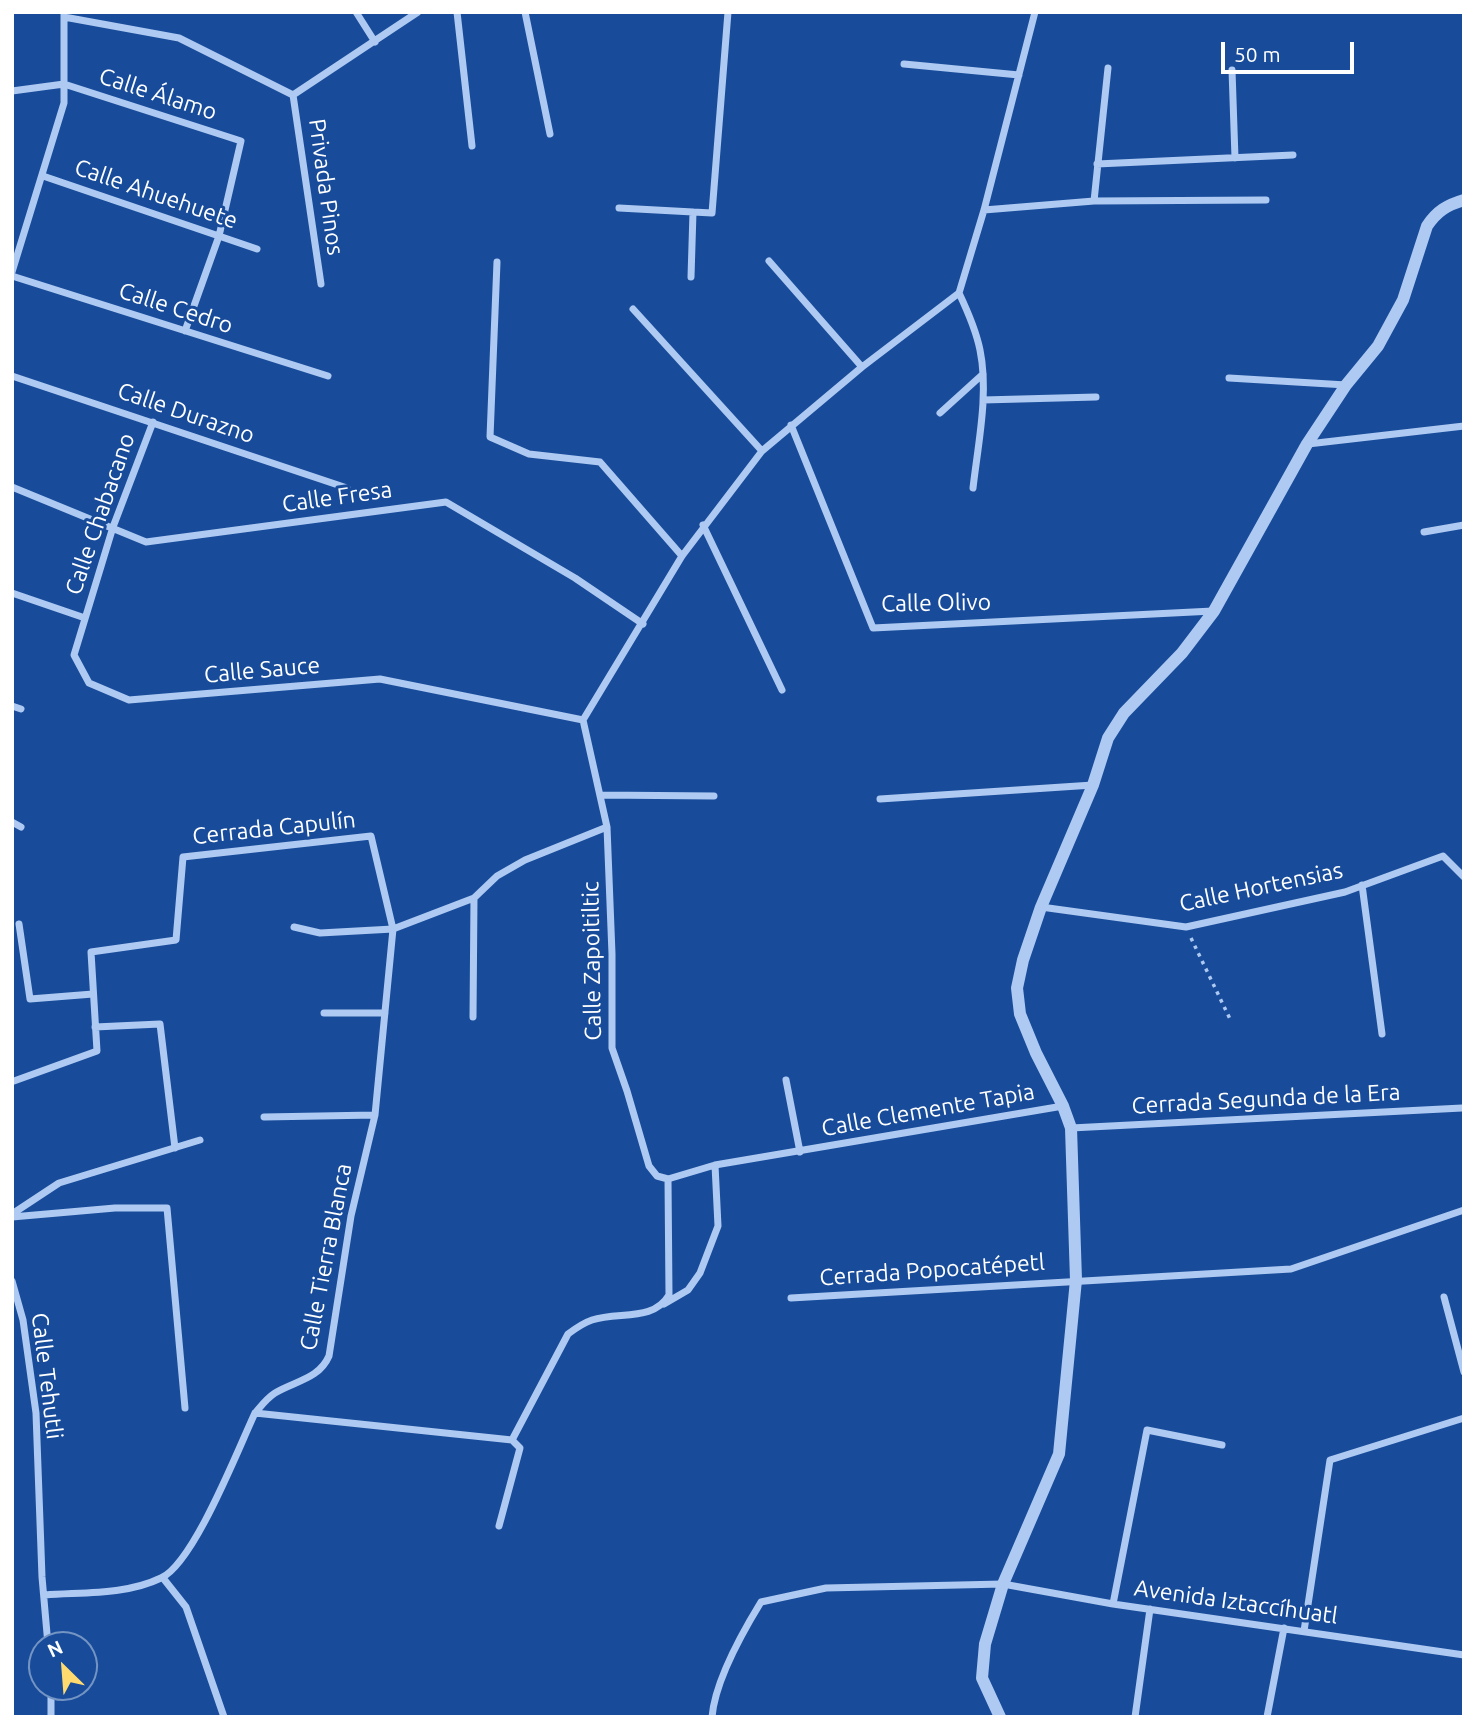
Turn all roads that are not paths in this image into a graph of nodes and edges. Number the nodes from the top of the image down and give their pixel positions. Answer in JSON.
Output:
{"nodes":[{"id":1,"x":356,"y":12,"type":"edge"},
{"id":2,"x":418,"y":12,"type":"edge"},
{"id":3,"x":457,"y":12,"type":"edge"},
{"id":4,"x":525,"y":12,"type":"edge"},
{"id":5,"x":729,"y":12,"type":"edge"},
{"id":6,"x":1035,"y":12,"type":"edge"},
{"id":7,"x":64,"y":15,"type":"edge"},
{"id":8,"x":375,"y":42,"type":"junction"},
{"id":9,"x":904,"y":64,"type":"dead end"},
{"id":10,"x":1108,"y":68,"type":"dead end"},
{"id":11,"x":1232,"y":70,"type":"dead end"},
{"id":12,"x":1019,"y":75,"type":"junction"},
{"id":13,"x":64,"y":84,"type":"junction"},
{"id":14,"x":12,"y":91,"type":"edge"},
{"id":15,"x":293,"y":95,"type":"junction"},
{"id":16,"x":550,"y":134,"type":"dead end"},
{"id":17,"x":472,"y":146,"type":"dead end"},
{"id":18,"x":1293,"y":155,"type":"dead end"},
{"id":19,"x":1235,"y":158,"type":"junction"},
{"id":20,"x":1097,"y":164,"type":"junction"},
{"id":21,"x":43,"y":176,"type":"junction"},
{"id":22,"x":1266,"y":200,"type":"dead end"},
{"id":23,"x":1464,"y":200,"type":"edge"},
{"id":24,"x":1094,"y":201,"type":"junction"},
{"id":25,"x":619,"y":208,"type":"dead end"},
{"id":26,"x":984,"y":210,"type":"junction"},
{"id":27,"x":693,"y":212,"type":"junction"},
{"id":28,"x":219,"y":236,"type":"junction"},
{"id":29,"x":257,"y":249,"type":"dead end"},
{"id":30,"x":769,"y":261,"type":"dead end"},
{"id":31,"x":496,"y":262,"type":"dead end"},
{"id":32,"x":12,"y":274,"type":"edge"},
{"id":33,"x":691,"y":277,"type":"dead end"},
{"id":34,"x":321,"y":284,"type":"dead end"},
{"id":35,"x":959,"y":293,"type":"junction"},
{"id":36,"x":633,"y":309,"type":"dead end"},
{"id":37,"x":185,"y":331,"type":"junction"},
{"id":38,"x":862,"y":367,"type":"junction"},
{"id":39,"x":983,"y":374,"type":"junction"},
{"id":40,"x":12,"y":376,"type":"edge"},
{"id":41,"x":328,"y":376,"type":"dead end"},
{"id":42,"x":1229,"y":378,"type":"dead end"},
{"id":43,"x":1346,"y":385,"type":"junction"},
{"id":44,"x":1096,"y":397,"type":"dead end"},
{"id":45,"x":983,"y":400,"type":"junction"},
{"id":46,"x":940,"y":413,"type":"dead end"},
{"id":47,"x":153,"y":422,"type":"junction"},
{"id":48,"x":791,"y":425,"type":"junction"},
{"id":49,"x":1464,"y":426,"type":"edge"},
{"id":50,"x":1307,"y":444,"type":"junction"},
{"id":51,"x":762,"y":451,"type":"junction"},
{"id":52,"x":12,"y":487,"type":"edge"},
{"id":53,"x":347,"y":488,"type":"dead end"},
{"id":54,"x":973,"y":488,"type":"dead end"},
{"id":55,"x":704,"y":525,"type":"junction"},
{"id":56,"x":1464,"y":525,"type":"edge"},
{"id":57,"x":113,"y":527,"type":"junction"},
{"id":58,"x":1424,"y":532,"type":"dead end"},
{"id":59,"x":682,"y":555,"type":"junction"},
{"id":60,"x":12,"y":593,"type":"edge"},
{"id":61,"x":1214,"y":611,"type":"junction"},
{"id":62,"x":85,"y":618,"type":"junction"},
{"id":63,"x":643,"y":624,"type":"junction"},
{"id":64,"x":782,"y":691,"type":"dead end"},
{"id":65,"x":583,"y":720,"type":"junction"},
{"id":66,"x":1093,"y":785,"type":"junction"},
{"id":67,"x":600,"y":795,"type":"junction"},
{"id":68,"x":714,"y":796,"type":"dead end"},
{"id":69,"x":880,"y":799,"type":"dead end"},
{"id":70,"x":12,"y":822,"type":"edge"},
{"id":71,"x":21,"y":827,"type":"dead end"},
{"id":72,"x":607,"y":827,"type":"junction"},
{"id":73,"x":371,"y":836,"type":"joint"},
{"id":74,"x":1464,"y":877,"type":"edge"},
{"id":75,"x":1362,"y":885,"type":"junction"},
{"id":76,"x":474,"y":898,"type":"junction"},
{"id":77,"x":1041,"y":907,"type":"junction"},
{"id":78,"x":19,"y":924,"type":"dead end"},
{"id":79,"x":294,"y":927,"type":"dead end"},
{"id":80,"x":393,"y":929,"type":"junction"},
{"id":81,"x":93,"y":994,"type":"junction"},
{"id":82,"x":324,"y":1013,"type":"dead end"},
{"id":83,"x":385,"y":1013,"type":"junction"},
{"id":84,"x":472,"y":1017,"type":"dead end"},
{"id":85,"x":95,"y":1027,"type":"junction"},
{"id":86,"x":1382,"y":1034,"type":"dead end"},
{"id":87,"x":786,"y":1080,"type":"dead end"},
{"id":88,"x":14,"y":1081,"type":"edge"},
{"id":89,"x":1063,"y":1106,"type":"junction"},
{"id":90,"x":1462,"y":1108,"type":"dead end"},
{"id":91,"x":375,"y":1115,"type":"junction"},
{"id":92,"x":264,"y":1117,"type":"dead end"},
{"id":93,"x":1071,"y":1128,"type":"junction"},
{"id":94,"x":200,"y":1140,"type":"dead end"},
{"id":95,"x":175,"y":1147,"type":"junction"},
{"id":96,"x":800,"y":1152,"type":"junction"},
{"id":97,"x":715,"y":1165,"type":"junction"},
{"id":98,"x":668,"y":1179,"type":"junction"},
{"id":99,"x":1464,"y":1210,"type":"edge"},
{"id":100,"x":12,"y":1216,"type":"edge"},
{"id":101,"x":1076,"y":1280,"type":"junction"},
{"id":102,"x":12,"y":1281,"type":"edge"},
{"id":103,"x":1444,"y":1297,"type":"dead end"},
{"id":104,"x":790,"y":1298,"type":"dead end"},
{"id":105,"x":664,"y":1304,"type":"junction"},
{"id":106,"x":1464,"y":1372,"type":"edge"},
{"id":107,"x":185,"y":1408,"type":"dead end"},
{"id":108,"x":255,"y":1413,"type":"junction"},
{"id":109,"x":1464,"y":1418,"type":"edge"},
{"id":110,"x":512,"y":1440,"type":"junction"},
{"id":111,"x":1222,"y":1445,"type":"dead end"},
{"id":112,"x":499,"y":1526,"type":"dead end"},
{"id":113,"x":163,"y":1578,"type":"junction"},
{"id":114,"x":1003,"y":1584,"type":"junction"},
{"id":115,"x":45,"y":1595,"type":"junction"},
{"id":116,"x":1113,"y":1604,"type":"junction"},
{"id":117,"x":1150,"y":1609,"type":"junction"},
{"id":118,"x":1284,"y":1628,"type":"junction"},
{"id":119,"x":1304,"y":1630,"type":"junction"},
{"id":120,"x":47,"y":1631,"type":"edge"},
{"id":121,"x":1464,"y":1655,"type":"edge"},
{"id":122,"x":224,"y":1717,"type":"edge"},
{"id":123,"x":712,"y":1717,"type":"edge"},
{"id":124,"x":999,"y":1717,"type":"edge"},
{"id":125,"x":1135,"y":1717,"type":"edge"},
{"id":126,"x":1268,"y":1717,"type":"edge"}],
"edges":[{"from":1,"to":8,"type":"street"},
{"from":2,"to":8,"type":"street"},
{"from":3,"to":17,"type":"street"},
{"from":4,"to":16,"type":"street"},
{"from":5,"to":27,"type":"street"},
{"from":6,"to":12,"type":"street"},
{"from":7,"to":13,"type":"street"},
{"from":7,"to":15,"type":"street"},
{"from":8,"to":15,"type":"street"},
{"from":9,"to":12,"type":"street"},
{"from":10,"to":20,"type":"street"},
{"from":11,"to":19,"type":"street"},
{"from":12,"to":26,"type":"street"},
{"from":13,"to":14,"type":"street"},
{"from":13,"to":21,"type":"street"},
{"from":13,"to":28,"type":"street","name":"Calle Álamo"},
{"from":15,"to":34,"type":"street","name":"Privada Pinos"},
{"from":18,"to":19,"type":"street"},
{"from":19,"to":20,"type":"street"},
{"from":20,"to":24,"type":"street"},
{"from":21,"to":28,"type":"street","name":"Calle Ahuehuete"},
{"from":21,"to":32,"type":"street"},
{"from":22,"to":24,"type":"street"},
{"from":23,"to":43,"type":"street"},
{"from":24,"to":26,"type":"street"},
{"from":25,"to":27,"type":"street"},
{"from":26,"to":35,"type":"street"},
{"from":27,"to":33,"type":"street"},
{"from":28,"to":29,"type":"street","name":"Calle Ahuehuete"},
{"from":28,"to":37,"type":"street"},
{"from":30,"to":38,"type":"street"},
{"from":31,"to":59,"type":"street"},
{"from":32,"to":37,"type":"street","name":"Calle Cedro"},
{"from":35,"to":38,"type":"street"},
{"from":35,"to":39,"type":"street"},
{"from":36,"to":51,"type":"street"},
{"from":37,"to":41,"type":"street","name":"Calle Cedro"},
{"from":38,"to":48,"type":"street"},
{"from":39,"to":45,"type":"street"},
{"from":39,"to":46,"type":"street"},
{"from":40,"to":47,"type":"street","name":"Calle Durazno"},
{"from":42,"to":43,"type":"street"},
{"from":43,"to":50,"type":"street"},
{"from":44,"to":45,"type":"street"},
{"from":45,"to":54,"type":"street"},
{"from":47,"to":53,"type":"street","name":"Calle Durazno"},
{"from":47,"to":57,"type":"street","name":"Calle Chabacano"},
{"from":48,"to":51,"type":"street"},
{"from":48,"to":61,"type":"street","name":"Calle Olivo"},
{"from":49,"to":50,"type":"street"},
{"from":50,"to":61,"type":"street"},
{"from":51,"to":55,"type":"street"},
{"from":52,"to":57,"type":"street","name":"Calle Fresa"},
{"from":55,"to":59,"type":"street"},
{"from":55,"to":64,"type":"street"},
{"from":56,"to":58,"type":"street"},
{"from":57,"to":62,"type":"street","name":"Calle Chabacano"},
{"from":57,"to":63,"type":"street","name":"Calle Fresa"},
{"from":59,"to":63,"type":"street"},
{"from":60,"to":62,"type":"street"},
{"from":61,"to":66,"type":"street"},
{"from":62,"to":65,"type":"street","name":"Calle Sauce"},
{"from":63,"to":65,"type":"street"},
{"from":65,"to":67,"type":"street","name":"Calle Zapoitiltic"},
{"from":66,"to":69,"type":"street"},
{"from":66,"to":77,"type":"street"},
{"from":67,"to":68,"type":"street"},
{"from":67,"to":72,"type":"street","name":"Calle Zapoitiltic"},
{"from":70,"to":71,"type":"street"},
{"from":72,"to":76,"type":"street"},
{"from":72,"to":98,"type":"street","name":"Calle Zapoitiltic"},
{"from":73,"to":80,"type":"street","name":"Calle Tierra Blanca"},
{"from":73,"to":81,"type":"street","name":"Cerrada Capulín"},
{"from":74,"to":75,"type":"street","name":"Calle Hortensias"},
{"from":75,"to":77,"type":"street","name":"Calle Hortensias"},
{"from":75,"to":86,"type":"street"},
{"from":76,"to":80,"type":"street"},
{"from":76,"to":84,"type":"street"},
{"from":77,"to":89,"type":"street"},
{"from":78,"to":81,"type":"street"},
{"from":79,"to":80,"type":"street"},
{"from":80,"to":83,"type":"street","name":"Calle Tierra Blanca"},
{"from":81,"to":85,"type":"street","name":"Cerrada Capulín"},
{"from":82,"to":83,"type":"street"},
{"from":83,"to":91,"type":"street","name":"Calle Tierra Blanca"},
{"from":85,"to":88,"type":"street","name":"Cerrada Capulín"},
{"from":85,"to":95,"type":"street"},
{"from":87,"to":96,"type":"street"},
{"from":89,"to":93,"type":"street"},
{"from":89,"to":96,"type":"street","name":"Calle Clemente Tapia"},
{"from":90,"to":93,"type":"street","name":"Cerrada Segunda de la Era"},
{"from":91,"to":92,"type":"street"},
{"from":91,"to":108,"type":"street","name":"Calle Tierra Blanca"},
{"from":93,"to":101,"type":"street"},
{"from":94,"to":95,"type":"street"},
{"from":95,"to":100,"type":"street"},
{"from":96,"to":97,"type":"street","name":"Calle Clemente Tapia"},
{"from":97,"to":98,"type":"street"},
{"from":97,"to":105,"type":"street"},
{"from":98,"to":105,"type":"street"},
{"from":99,"to":101,"type":"street","name":"Cerrada Popocatépetl"},
{"from":100,"to":107,"type":"street"},
{"from":101,"to":104,"type":"street","name":"Cerrada Popocatépetl"},
{"from":101,"to":114,"type":"street"},
{"from":102,"to":115,"type":"street","name":"Calle Tehutli"},
{"from":103,"to":106,"type":"street"},
{"from":105,"to":110,"type":"street"},
{"from":108,"to":110,"type":"street"},
{"from":108,"to":113,"type":"street","name":"Calle Tierra Blanca"},
{"from":109,"to":119,"type":"street"},
{"from":110,"to":112,"type":"street"},
{"from":111,"to":116,"type":"street"},
{"from":113,"to":115,"type":"street"},
{"from":113,"to":122,"type":"street"},
{"from":114,"to":116,"type":"street","name":"Avenida Iztaccíhuatl"},
{"from":114,"to":123,"type":"street","name":"Avenida Iztaccíhuatl"},
{"from":114,"to":124,"type":"street"},
{"from":115,"to":120,"type":"street","name":"Calle Tehutli"},
{"from":116,"to":117,"type":"street","name":"Avenida Iztaccíhuatl"},
{"from":117,"to":118,"type":"street","name":"Avenida Iztaccíhuatl"},
{"from":117,"to":125,"type":"street"},
{"from":118,"to":119,"type":"street","name":"Avenida Iztaccíhuatl"},
{"from":118,"to":126,"type":"street"},
{"from":119,"to":121,"type":"street","name":"Avenida Iztaccíhuatl"}]}
